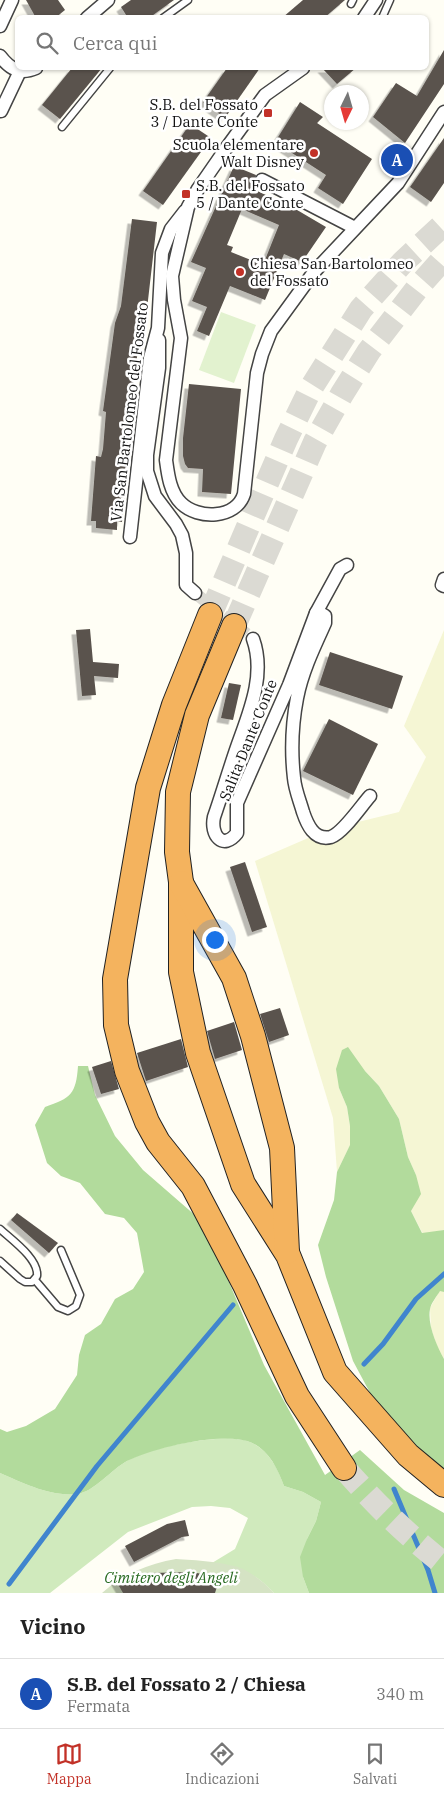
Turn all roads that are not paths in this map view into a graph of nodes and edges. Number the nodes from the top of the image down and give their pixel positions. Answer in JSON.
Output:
{"nodes":[{"id":1,"x":12,"y":0,"type":"edge"},
{"id":2,"x":108,"y":0,"type":"edge"},
{"id":3,"x":188,"y":0,"type":"edge"},
{"id":4,"x":376,"y":0,"type":"edge"},
{"id":5,"x":390,"y":0,"type":"edge"},
{"id":6,"x":90,"y":15,"type":"edge"},
{"id":7,"x":167,"y":15,"type":"edge"},
{"id":8,"x":366,"y":15,"type":"edge"},
{"id":9,"x":383,"y":15,"type":"edge"},
{"id":10,"x":0,"y":26,"type":"edge"},
{"id":11,"x":0,"y":56,"type":"edge"},
{"id":12,"x":15,"y":70,"type":"edge"},
{"id":13,"x":16,"y":70,"type":"edge"},
{"id":14,"x":31,"y":70,"type":"edge"},
{"id":15,"x":108,"y":70,"type":"edge"},
{"id":16,"x":300,"y":70,"type":"edge"},
{"id":17,"x":20,"y":71,"type":"junction"},
{"id":18,"x":2,"y":111,"type":"dead end"},
{"id":19,"x":444,"y":112,"type":"edge"},
{"id":20,"x":62,"y":127,"type":"dead end"},
{"id":21,"x":262,"y":180,"type":"dead end"},
{"id":22,"x":188,"y":207,"type":"junction"},
{"id":23,"x":356,"y":228,"type":"junction"},
{"id":24,"x":158,"y":328,"type":"junction"},
{"id":25,"x":130,"y":538,"type":"dead end"},
{"id":26,"x":347,"y":565,"type":"dead end"},
{"id":27,"x":444,"y":579,"type":"edge"},
{"id":28,"x":444,"y":586,"type":"edge"},
{"id":29,"x":195,"y":593,"type":"tunnel mouth"},
{"id":30,"x":316,"y":614,"type":"junction"},
{"id":31,"x":210,"y":615,"type":"tunnel mouth"},
{"id":32,"x":234,"y":626,"type":"tunnel mouth"},
{"id":33,"x":253,"y":639,"type":"tunnel mouth"},
{"id":34,"x":370,"y":796,"type":"dead end"},
{"id":35,"x":180,"y":882,"type":"junction"},
{"id":36,"x":0,"y":1229,"type":"edge"},
{"id":37,"x":61,"y":1250,"type":"dead end"},
{"id":38,"x":288,"y":1255,"type":"junction"},
{"id":39,"x":0,"y":1261,"type":"edge"},
{"id":40,"x":35,"y":1280,"type":"junction"},
{"id":41,"x":344,"y":1468,"type":"tunnel mouth"},
{"id":42,"x":444,"y":1485,"type":"edge"}],
"edges":[{"from":1,"to":10,"type":"street"},
{"from":2,"to":6,"type":"street"},
{"from":3,"to":7,"type":"lane"},
{"from":4,"to":8,"type":"street"},
{"from":5,"to":9,"type":"lane"},
{"from":11,"to":12,"type":"street"},
{"from":13,"to":17,"type":"street"},
{"from":14,"to":17,"type":"street"},
{"from":15,"to":20,"type":"lane"},
{"from":16,"to":22,"type":"street","name":"Via San Bartolomeo del Fossato"},
{"from":17,"to":18,"type":"street"},
{"from":19,"to":23,"type":"street","name":"Via San Bartolomeo del Fossato"},
{"from":21,"to":23,"type":"street"},
{"from":22,"to":23,"type":"street","name":"Via San Bartolomeo del Fossato"},
{"from":22,"to":24,"type":"street","name":"Via San Bartolomeo del Fossato"},
{"from":24,"to":25,"type":"street","name":"Via San Bartolomeo del Fossato"},
{"from":24,"to":29,"type":"street"},
{"from":26,"to":30,"type":"street","name":"Salita Dante Conte"},
{"from":27,"to":28,"type":"street"},
{"from":30,"to":33,"type":"street","name":"Salita Dante Conte"},
{"from":30,"to":34,"type":"street","name":"Salita Dante Conte"},
{"from":31,"to":41,"type":"highway"},
{"from":32,"to":35,"type":"highway"},
{"from":35,"to":38,"type":"highway"},
{"from":35,"to":38,"type":"highway"},
{"from":36,"to":40,"type":"lane"},
{"from":37,"to":40,"type":"lane"},
{"from":38,"to":42,"type":"highway"},
{"from":39,"to":40,"type":"lane"}]}
